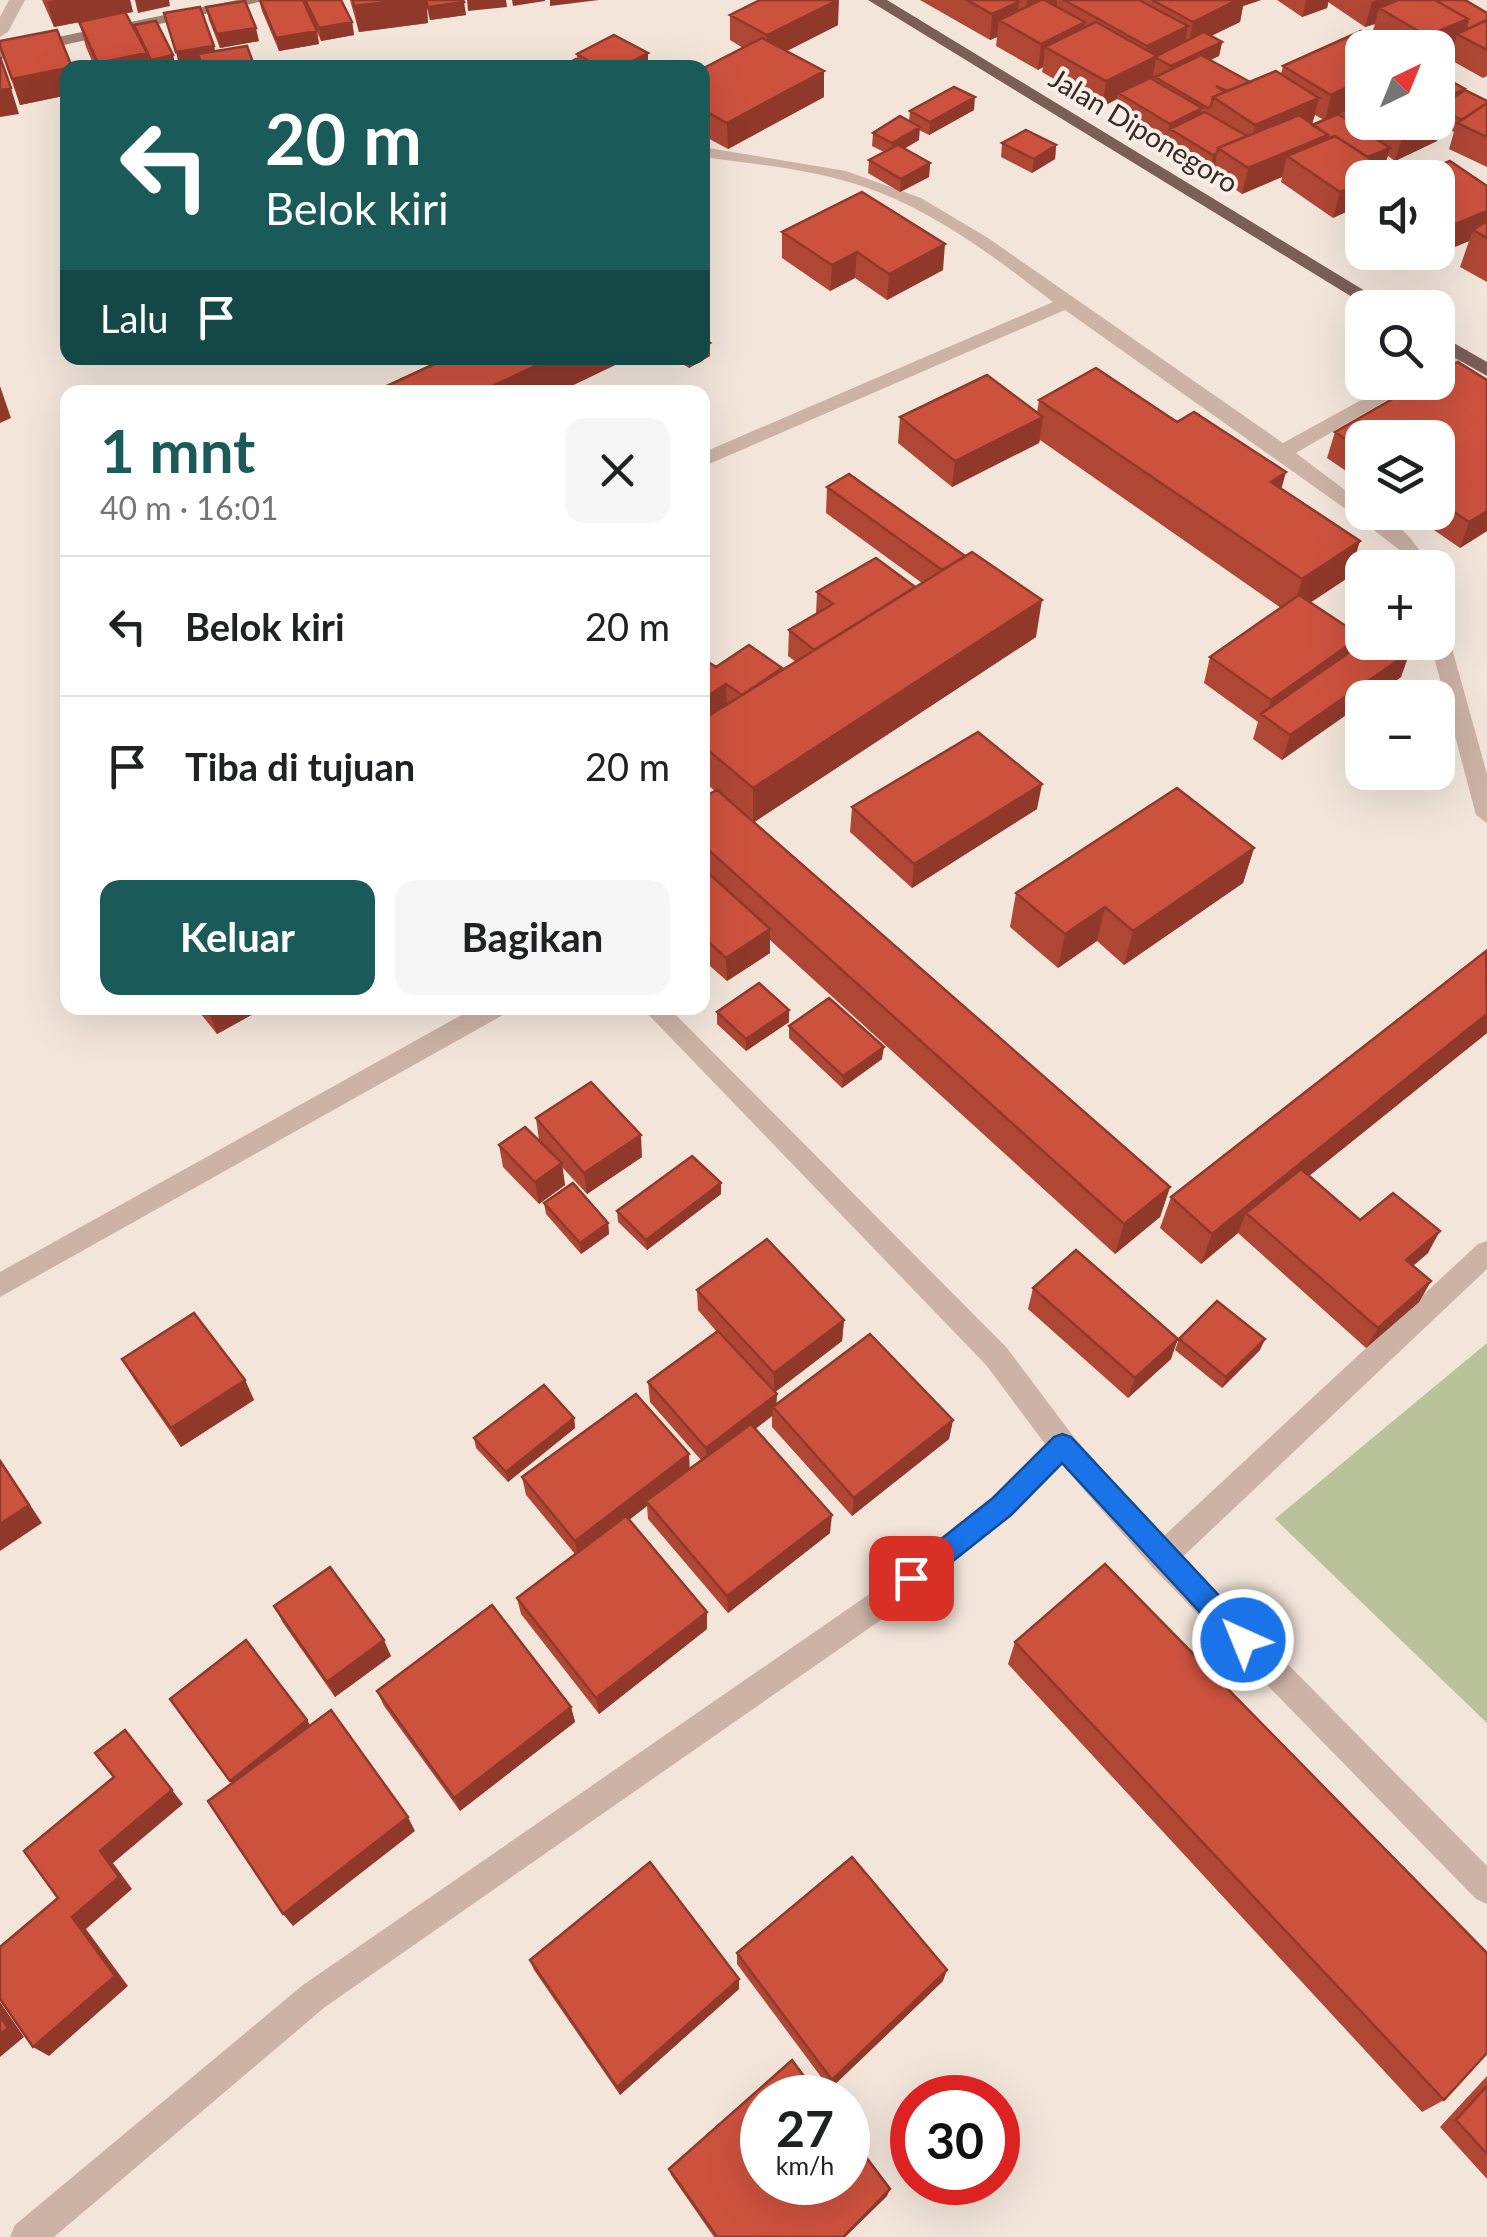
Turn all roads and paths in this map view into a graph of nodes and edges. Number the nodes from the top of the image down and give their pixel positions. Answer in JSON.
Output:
{"nodes":[{"id":1,"x":260,"y":0,"type":"edge"},
{"id":2,"x":876,"y":0,"type":"edge"},
{"id":3,"x":15,"y":2,"type":"edge"},
{"id":4,"x":0,"y":32,"type":"edge"},
{"id":5,"x":0,"y":54,"type":"edge"},
{"id":6,"x":710,"y":153,"type":"edge"},
{"id":7,"x":1354,"y":290,"type":"edge"},
{"id":8,"x":1066,"y":303,"type":"junction"},
{"id":9,"x":1455,"y":350,"type":"edge"},
{"id":10,"x":1461,"y":354,"type":"junction"},
{"id":11,"x":1455,"y":357,"type":"edge"},
{"id":12,"x":1487,"y":370,"type":"edge"},
{"id":13,"x":1376,"y":400,"type":"edge"},
{"id":14,"x":1282,"y":452,"type":"junction"},
{"id":15,"x":710,"y":458,"type":"edge"},
{"id":16,"x":1345,"y":499,"type":"edge"},
{"id":17,"x":1387,"y":530,"type":"edge"},
{"id":18,"x":1412,"y":550,"type":"edge"},
{"id":19,"x":1445,"y":660,"type":"edge"},
{"id":20,"x":1487,"y":815,"type":"edge"},
{"id":21,"x":482,"y":1015,"type":"edge"},
{"id":22,"x":661,"y":1015,"type":"edge"},
{"id":23,"x":1487,"y":1252,"type":"edge"},
{"id":24,"x":0,"y":1285,"type":"edge"},
{"id":25,"x":1062,"y":1445,"type":"junction"},
{"id":26,"x":1162,"y":1557,"type":"junction"},
{"id":27,"x":1487,"y":1888,"type":"edge"},
{"id":28,"x":27,"y":2237,"type":"edge"}],
"edges":[{"from":1,"to":5,"type":"main road"},
{"from":2,"to":7,"type":"main road","name":"Jalan Diponegoro"},
{"from":3,"to":4,"type":"street"},
{"from":6,"to":8,"type":"street"},
{"from":8,"to":14,"type":"street"},
{"from":8,"to":15,"type":"street"},
{"from":9,"to":10,"type":"main road"},
{"from":10,"to":11,"type":"street"},
{"from":10,"to":12,"type":"main road"},
{"from":13,"to":14,"type":"street"},
{"from":14,"to":16,"type":"street"},
{"from":17,"to":18,"type":"street"},
{"from":19,"to":20,"type":"street"},
{"from":21,"to":24,"type":"street"},
{"from":22,"to":25,"type":"street"},
{"from":23,"to":26,"type":"street"},
{"from":25,"to":26,"type":"street"},
{"from":25,"to":28,"type":"street"},
{"from":26,"to":27,"type":"street"}]}
